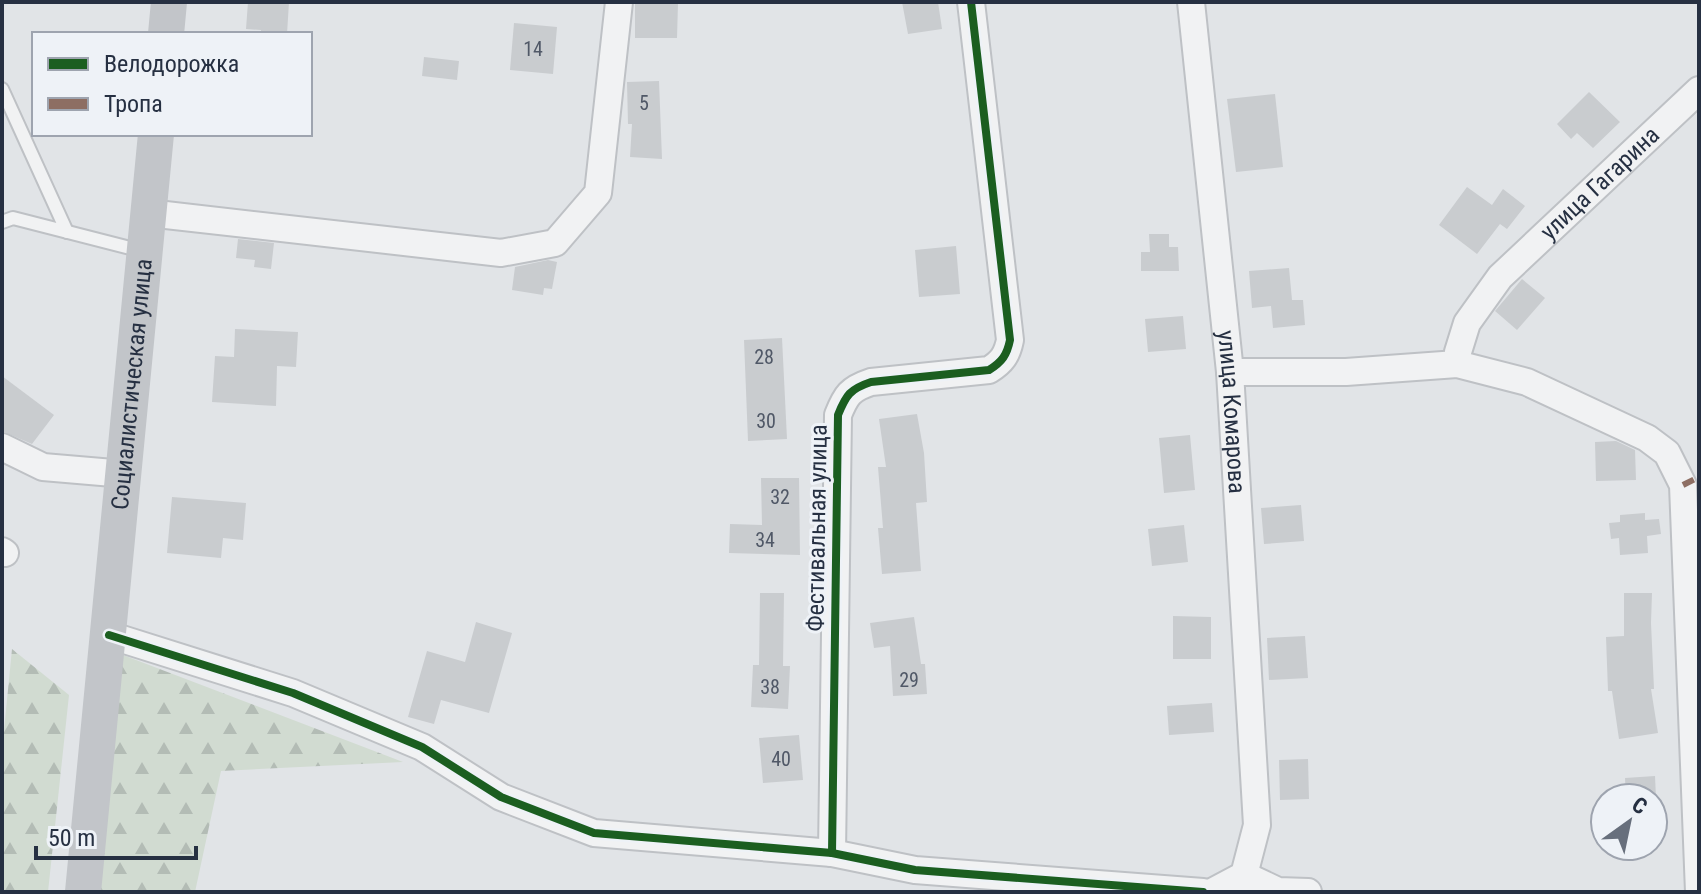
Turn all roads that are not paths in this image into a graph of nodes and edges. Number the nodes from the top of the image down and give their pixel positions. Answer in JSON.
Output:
{"nodes":[{"id":1,"x":169,"y":2,"type":"edge"},
{"id":2,"x":619,"y":2,"type":"edge"},
{"id":3,"x":971,"y":2,"type":"edge"},
{"id":4,"x":1191,"y":2,"type":"edge"},
{"id":5,"x":166,"y":32,"type":"edge"},
{"id":6,"x":2,"y":89,"type":"edge"},
{"id":7,"x":1699,"y":90,"type":"edge"},
{"id":8,"x":156,"y":136,"type":"edge"},
{"id":9,"x":148,"y":213,"type":"junction"},
{"id":10,"x":2,"y":222,"type":"edge"},
{"id":11,"x":67,"y":232,"type":"junction"},
{"id":12,"x":144,"y":251,"type":"junction"},
{"id":13,"x":1457,"y":364,"type":"junction"},
{"id":14,"x":1230,"y":372,"type":"junction"},
{"id":15,"x":2,"y":447,"type":"edge"},
{"id":16,"x":125,"y":474,"type":"junction"},
{"id":17,"x":109,"y":635,"type":"junction"},
{"id":18,"x":832,"y":853,"type":"junction"},
{"id":19,"x":1244,"y":883,"type":"edge"},
{"id":20,"x":83,"y":892,"type":"edge"},
{"id":21,"x":1203,"y":892,"type":"edge"},
{"id":22,"x":1212,"y":892,"type":"edge"},
{"id":23,"x":1308,"y":892,"type":"edge"},
{"id":24,"x":1699,"y":892,"type":"edge"}],
"edges":[{"from":1,"to":5,"type":"street"},
{"from":2,"to":9,"type":"street"},
{"from":3,"to":18,"type":"street","name":"Фестивальная улица"},
{"from":4,"to":14,"type":"street","name":"улица Комарова"},
{"from":6,"to":11,"type":"lane"},
{"from":7,"to":13,"type":"street","name":"улица Гагарина"},
{"from":8,"to":9,"type":"street","name":"Социалистическая улица"},
{"from":9,"to":12,"type":"street","name":"Социалистическая улица"},
{"from":10,"to":11,"type":"lane"},
{"from":11,"to":12,"type":"lane"},
{"from":12,"to":16,"type":"street","name":"Социалистическая улица"},
{"from":13,"to":14,"type":"street"},
{"from":13,"to":24,"type":"street"},
{"from":14,"to":19,"type":"street","name":"улица Комарова"},
{"from":15,"to":16,"type":"street"},
{"from":16,"to":17,"type":"street","name":"Социалистическая улица"},
{"from":17,"to":18,"type":"street"},
{"from":17,"to":20,"type":"street","name":"Социалистическая улица"},
{"from":18,"to":21,"type":"street"},
{"from":19,"to":22,"type":"street"},
{"from":19,"to":23,"type":"street"}]}
